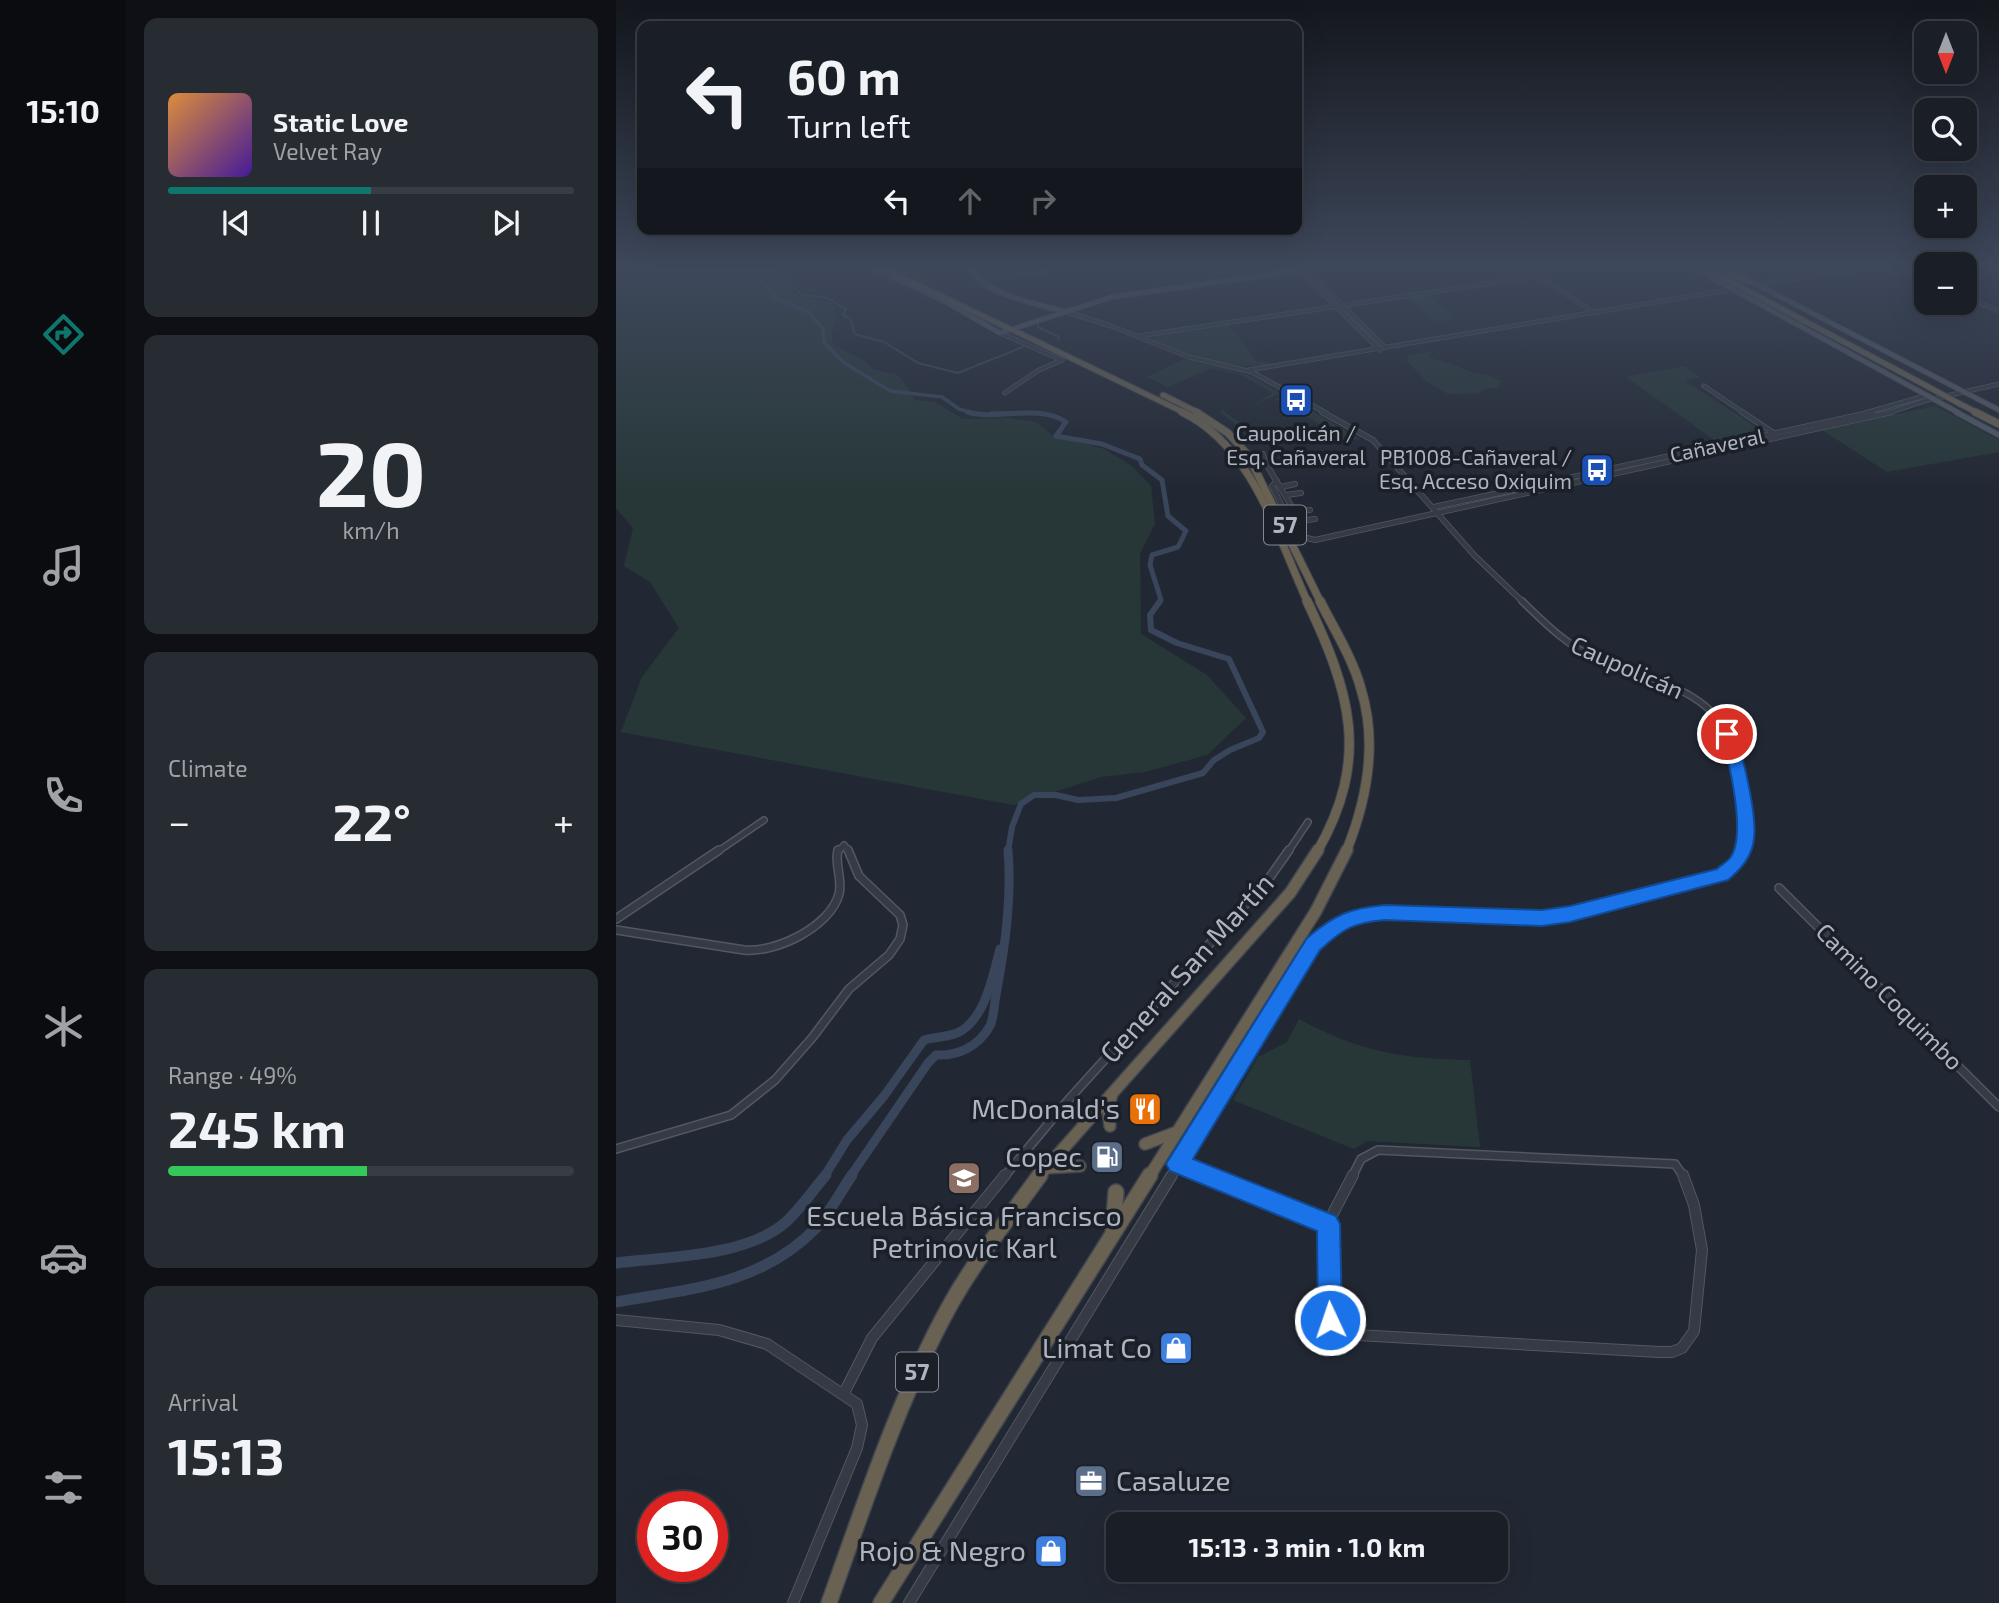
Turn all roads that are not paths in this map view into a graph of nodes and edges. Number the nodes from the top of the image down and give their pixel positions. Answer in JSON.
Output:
{"nodes":[{"id":1,"x":1023,"y":343,"type":"edge"},
{"id":2,"x":1048,"y":343,"type":"edge"},
{"id":3,"x":1051,"y":343,"type":"edge"},
{"id":4,"x":1152,"y":343,"type":"edge"},
{"id":5,"x":1376,"y":343,"type":"edge"},
{"id":6,"x":1377,"y":343,"type":"edge"},
{"id":7,"x":1421,"y":343,"type":"edge"},
{"id":8,"x":1831,"y":343,"type":"edge"},
{"id":9,"x":1845,"y":343,"type":"edge"},
{"id":10,"x":1861,"y":343,"type":"edge"},
{"id":11,"x":1864,"y":343,"type":"edge"},
{"id":12,"x":1383,"y":349,"type":"junction"},
{"id":13,"x":1248,"y":371,"type":"junction"},
{"id":14,"x":1255,"y":373,"type":"junction"},
{"id":15,"x":1935,"y":381,"type":"junction"},
{"id":16,"x":1999,"y":382,"type":"edge"},
{"id":17,"x":1907,"y":385,"type":"junction"},
{"id":18,"x":1704,"y":386,"type":"dead end"},
{"id":19,"x":1961,"y":390,"type":"junction"},
{"id":20,"x":1005,"y":393,"type":"dead end"},
{"id":21,"x":1930,"y":397,"type":"junction"},
{"id":22,"x":1986,"y":403,"type":"junction"},
{"id":23,"x":1953,"y":410,"type":"junction"},
{"id":24,"x":1999,"y":410,"type":"edge"},
{"id":25,"x":1999,"y":418,"type":"edge"},
{"id":26,"x":1999,"y":424,"type":"edge"},
{"id":27,"x":1774,"y":433,"type":"junction"},
{"id":28,"x":1999,"y":435,"type":"edge"},
{"id":29,"x":1780,"y":437,"type":"junction"},
{"id":30,"x":1263,"y":454,"type":"dead end"},
{"id":31,"x":1277,"y":481,"type":"junction"},
{"id":32,"x":1295,"y":484,"type":"dead end"},
{"id":33,"x":1281,"y":487,"type":"junction"},
{"id":34,"x":1301,"y":493,"type":"dead end"},
{"id":35,"x":1286,"y":495,"type":"junction"},
{"id":36,"x":1310,"y":510,"type":"dead end"},
{"id":37,"x":1436,"y":510,"type":"junction"},
{"id":38,"x":1295,"y":512,"type":"junction"},
{"id":39,"x":1315,"y":519,"type":"dead end"},
{"id":40,"x":1298,"y":521,"type":"junction"},
{"id":41,"x":1297,"y":529,"type":"junction"},
{"id":42,"x":764,"y":820,"type":"dead end"},
{"id":43,"x":1308,"y":822,"type":"dead end"},
{"id":44,"x":1779,"y":888,"type":"dead end"},
{"id":45,"x":616,"y":919,"type":"edge"},
{"id":46,"x":616,"y":930,"type":"edge"},
{"id":47,"x":1113,"y":1090,"type":"junction"},
{"id":48,"x":1999,"y":1107,"type":"edge"},
{"id":49,"x":1110,"y":1126,"type":"dead end"},
{"id":50,"x":1177,"y":1131,"type":"junction"},
{"id":51,"x":1145,"y":1144,"type":"dead end"},
{"id":52,"x":616,"y":1149,"type":"edge"},
{"id":53,"x":1177,"y":1164,"type":"junction"},
{"id":54,"x":1080,"y":1166,"type":"dead end"},
{"id":55,"x":1045,"y":1168,"type":"junction"},
{"id":56,"x":1116,"y":1192,"type":"dead end"},
{"id":57,"x":1328,"y":1224,"type":"junction"},
{"id":58,"x":1111,"y":1236,"type":"junction"},
{"id":59,"x":616,"y":1320,"type":"edge"},
{"id":60,"x":844,"y":1393,"type":"junction"},
{"id":61,"x":793,"y":1603,"type":"edge"},
{"id":62,"x":829,"y":1603,"type":"edge"},
{"id":63,"x":881,"y":1603,"type":"edge"},
{"id":64,"x":909,"y":1603,"type":"edge"}],
"edges":[{"from":1,"to":20,"type":"street"},
{"from":2,"to":47,"type":"highway","number":"57"},
{"from":3,"to":50,"type":"highway","number":"57"},
{"from":4,"to":13,"type":"street","name":"Caupolicán"},
{"from":5,"to":12,"type":"street"},
{"from":6,"to":12,"type":"street"},
{"from":7,"to":12,"type":"street"},
{"from":8,"to":17,"type":"main road"},
{"from":9,"to":26,"type":"highway","bridge":true},
{"from":10,"to":15,"type":"highway"},
{"from":11,"to":15,"type":"main road"},
{"from":12,"to":13,"type":"street"},
{"from":12,"to":14,"type":"street"},
{"from":13,"to":14,"type":"street","name":"Caupolicán"},
{"from":14,"to":37,"type":"street","name":"Caupolicán"},
{"from":15,"to":17,"type":"main road"},
{"from":15,"to":19,"type":"main road"},
{"from":15,"to":25,"type":"highway"},
{"from":16,"to":19,"type":"street","name":"Cañaveral"},
{"from":17,"to":21,"type":"main road"},
{"from":18,"to":27,"type":"street"},
{"from":19,"to":21,"type":"street","name":"Cañaveral"},
{"from":19,"to":22,"type":"main road"},
{"from":21,"to":23,"type":"main road"},
{"from":21,"to":27,"type":"street","name":"Cañaveral"},
{"from":21,"to":29,"type":"street","name":"Cañaveral"},
{"from":22,"to":23,"type":"main road"},
{"from":22,"to":24,"type":"main road"},
{"from":23,"to":28,"type":"main road"},
{"from":27,"to":29,"type":"street"},
{"from":27,"to":37,"type":"street","name":"Cañaveral"},
{"from":29,"to":37,"type":"street","name":"Cañaveral"},
{"from":30,"to":31,"type":"street"},
{"from":31,"to":33,"type":"street"},
{"from":31,"to":41,"type":"street"},
{"from":32,"to":33,"type":"street"},
{"from":33,"to":35,"type":"street"},
{"from":34,"to":35,"type":"street"},
{"from":35,"to":38,"type":"street"},
{"from":36,"to":38,"type":"street"},
{"from":37,"to":41,"type":"street"},
{"from":37,"to":53,"type":"street","name":"Caupolicán"},
{"from":38,"to":40,"type":"street"},
{"from":39,"to":40,"type":"street"},
{"from":40,"to":41,"type":"street"},
{"from":42,"to":45,"type":"street"},
{"from":43,"to":60,"type":"street","name":"General San Martín"},
{"from":44,"to":48,"type":"street","name":"Camino Coquimbo"},
{"from":46,"to":52,"type":"street"},
{"from":47,"to":49,"type":"highway"},
{"from":47,"to":55,"type":"highway","number":"57"},
{"from":50,"to":51,"type":"highway"},
{"from":50,"to":58,"type":"highway","number":"57"},
{"from":53,"to":57,"type":"street"},
{"from":53,"to":64,"type":"street"},
{"from":54,"to":55,"type":"highway"},
{"from":55,"to":62,"type":"highway","number":"57"},
{"from":56,"to":58,"type":"highway"},
{"from":57,"to":57,"type":"street"},
{"from":58,"to":63,"type":"highway","number":"57"},
{"from":59,"to":60,"type":"street"},
{"from":60,"to":61,"type":"street"}]}
